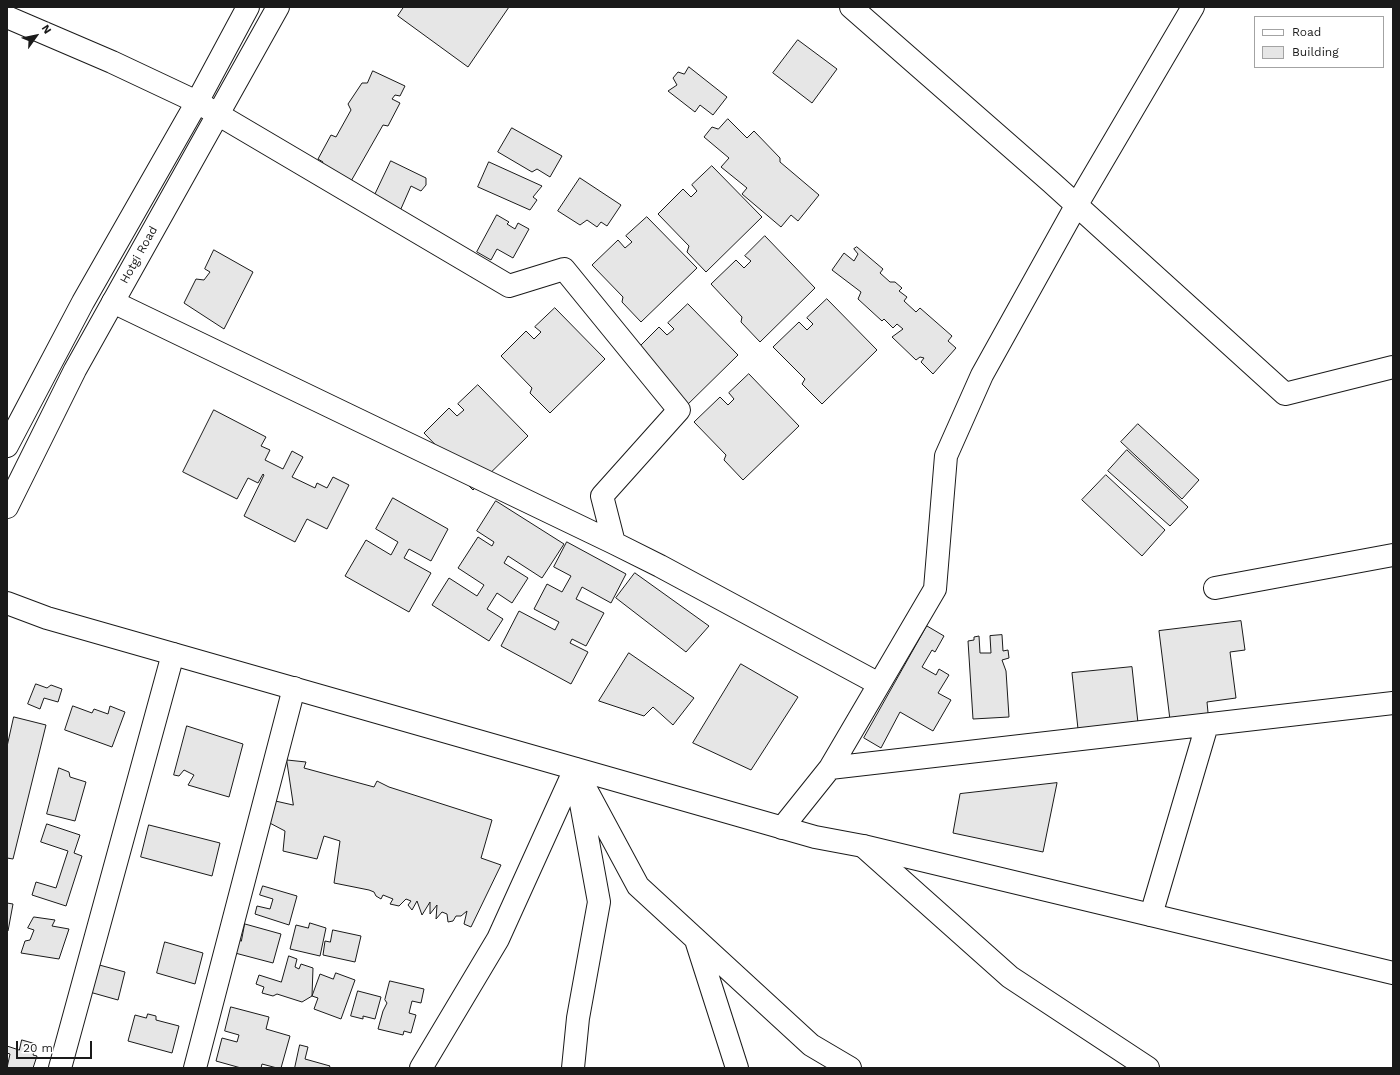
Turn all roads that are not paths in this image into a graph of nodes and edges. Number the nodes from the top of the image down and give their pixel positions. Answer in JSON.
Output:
{"nodes":[{"id":1,"x":248,"y":7,"type":"edge"},
{"id":2,"x":278,"y":7,"type":"edge"},
{"id":3,"x":851,"y":7,"type":"edge"},
{"id":4,"x":1193,"y":7,"type":"edge"},
{"id":5,"x":7,"y":17,"type":"edge"},
{"id":6,"x":197,"y":102,"type":"junction"},
{"id":7,"x":218,"y":114,"type":"junction"},
{"id":8,"x":1076,"y":206,"type":"junction"},
{"id":9,"x":113,"y":302,"type":"junction"},
{"id":10,"x":1393,"y":367,"type":"edge"},
{"id":11,"x":7,"y":446,"type":"edge"},
{"id":12,"x":7,"y":507,"type":"edge"},
{"id":13,"x":614,"y":543,"type":"junction"},
{"id":14,"x":1393,"y":555,"type":"edge"},
{"id":15,"x":1216,"y":588,"type":"dead end"},
{"id":16,"x":7,"y":603,"type":"edge"},
{"id":17,"x":173,"y":654,"type":"junction"},
{"id":18,"x":879,"y":684,"type":"junction"},
{"id":19,"x":294,"y":688,"type":"junction"},
{"id":20,"x":1393,"y":704,"type":"edge"},
{"id":21,"x":1207,"y":725,"type":"junction"},
{"id":22,"x":830,"y":768,"type":"junction"},
{"id":23,"x":575,"y":769,"type":"junction"},
{"id":24,"x":782,"y":828,"type":"junction"},
{"id":25,"x":863,"y":846,"type":"junction"},
{"id":26,"x":1151,"y":915,"type":"junction"},
{"id":27,"x":696,"y":939,"type":"junction"},
{"id":28,"x":1393,"y":973,"type":"edge"},
{"id":29,"x":60,"y":1068,"type":"edge"},
{"id":30,"x":195,"y":1068,"type":"edge"},
{"id":31,"x":421,"y":1068,"type":"edge"},
{"id":32,"x":573,"y":1068,"type":"edge"},
{"id":33,"x":737,"y":1068,"type":"edge"},
{"id":34,"x":850,"y":1068,"type":"edge"},
{"id":35,"x":1148,"y":1068,"type":"edge"}],
"edges":[{"from":1,"to":6,"type":"street","name":"Hotgi Road"},
{"from":2,"to":7,"type":"street","name":"Hotgi Road"},
{"from":3,"to":8,"type":"street"},
{"from":4,"to":8,"type":"street"},
{"from":5,"to":6,"type":"street"},
{"from":6,"to":7,"type":"street"},
{"from":6,"to":11,"type":"street","name":"Hotgi Road"},
{"from":7,"to":9,"type":"street","name":"Hotgi Road"},
{"from":7,"to":13,"type":"street"},
{"from":8,"to":10,"type":"street"},
{"from":8,"to":18,"type":"street"},
{"from":9,"to":12,"type":"street","name":"Hotgi Road"},
{"from":9,"to":13,"type":"street"},
{"from":13,"to":18,"type":"street"},
{"from":14,"to":15,"type":"street"},
{"from":16,"to":17,"type":"street"},
{"from":17,"to":19,"type":"street"},
{"from":17,"to":29,"type":"street"},
{"from":18,"to":22,"type":"street"},
{"from":19,"to":23,"type":"street"},
{"from":19,"to":30,"type":"street"},
{"from":20,"to":21,"type":"street"},
{"from":21,"to":22,"type":"street"},
{"from":21,"to":26,"type":"street"},
{"from":22,"to":24,"type":"street"},
{"from":23,"to":24,"type":"street"},
{"from":23,"to":27,"type":"street"},
{"from":23,"to":31,"type":"street"},
{"from":23,"to":32,"type":"street"},
{"from":24,"to":25,"type":"street"},
{"from":25,"to":26,"type":"street"},
{"from":25,"to":35,"type":"street"},
{"from":26,"to":28,"type":"street"},
{"from":27,"to":33,"type":"street"},
{"from":27,"to":34,"type":"street"}]}
